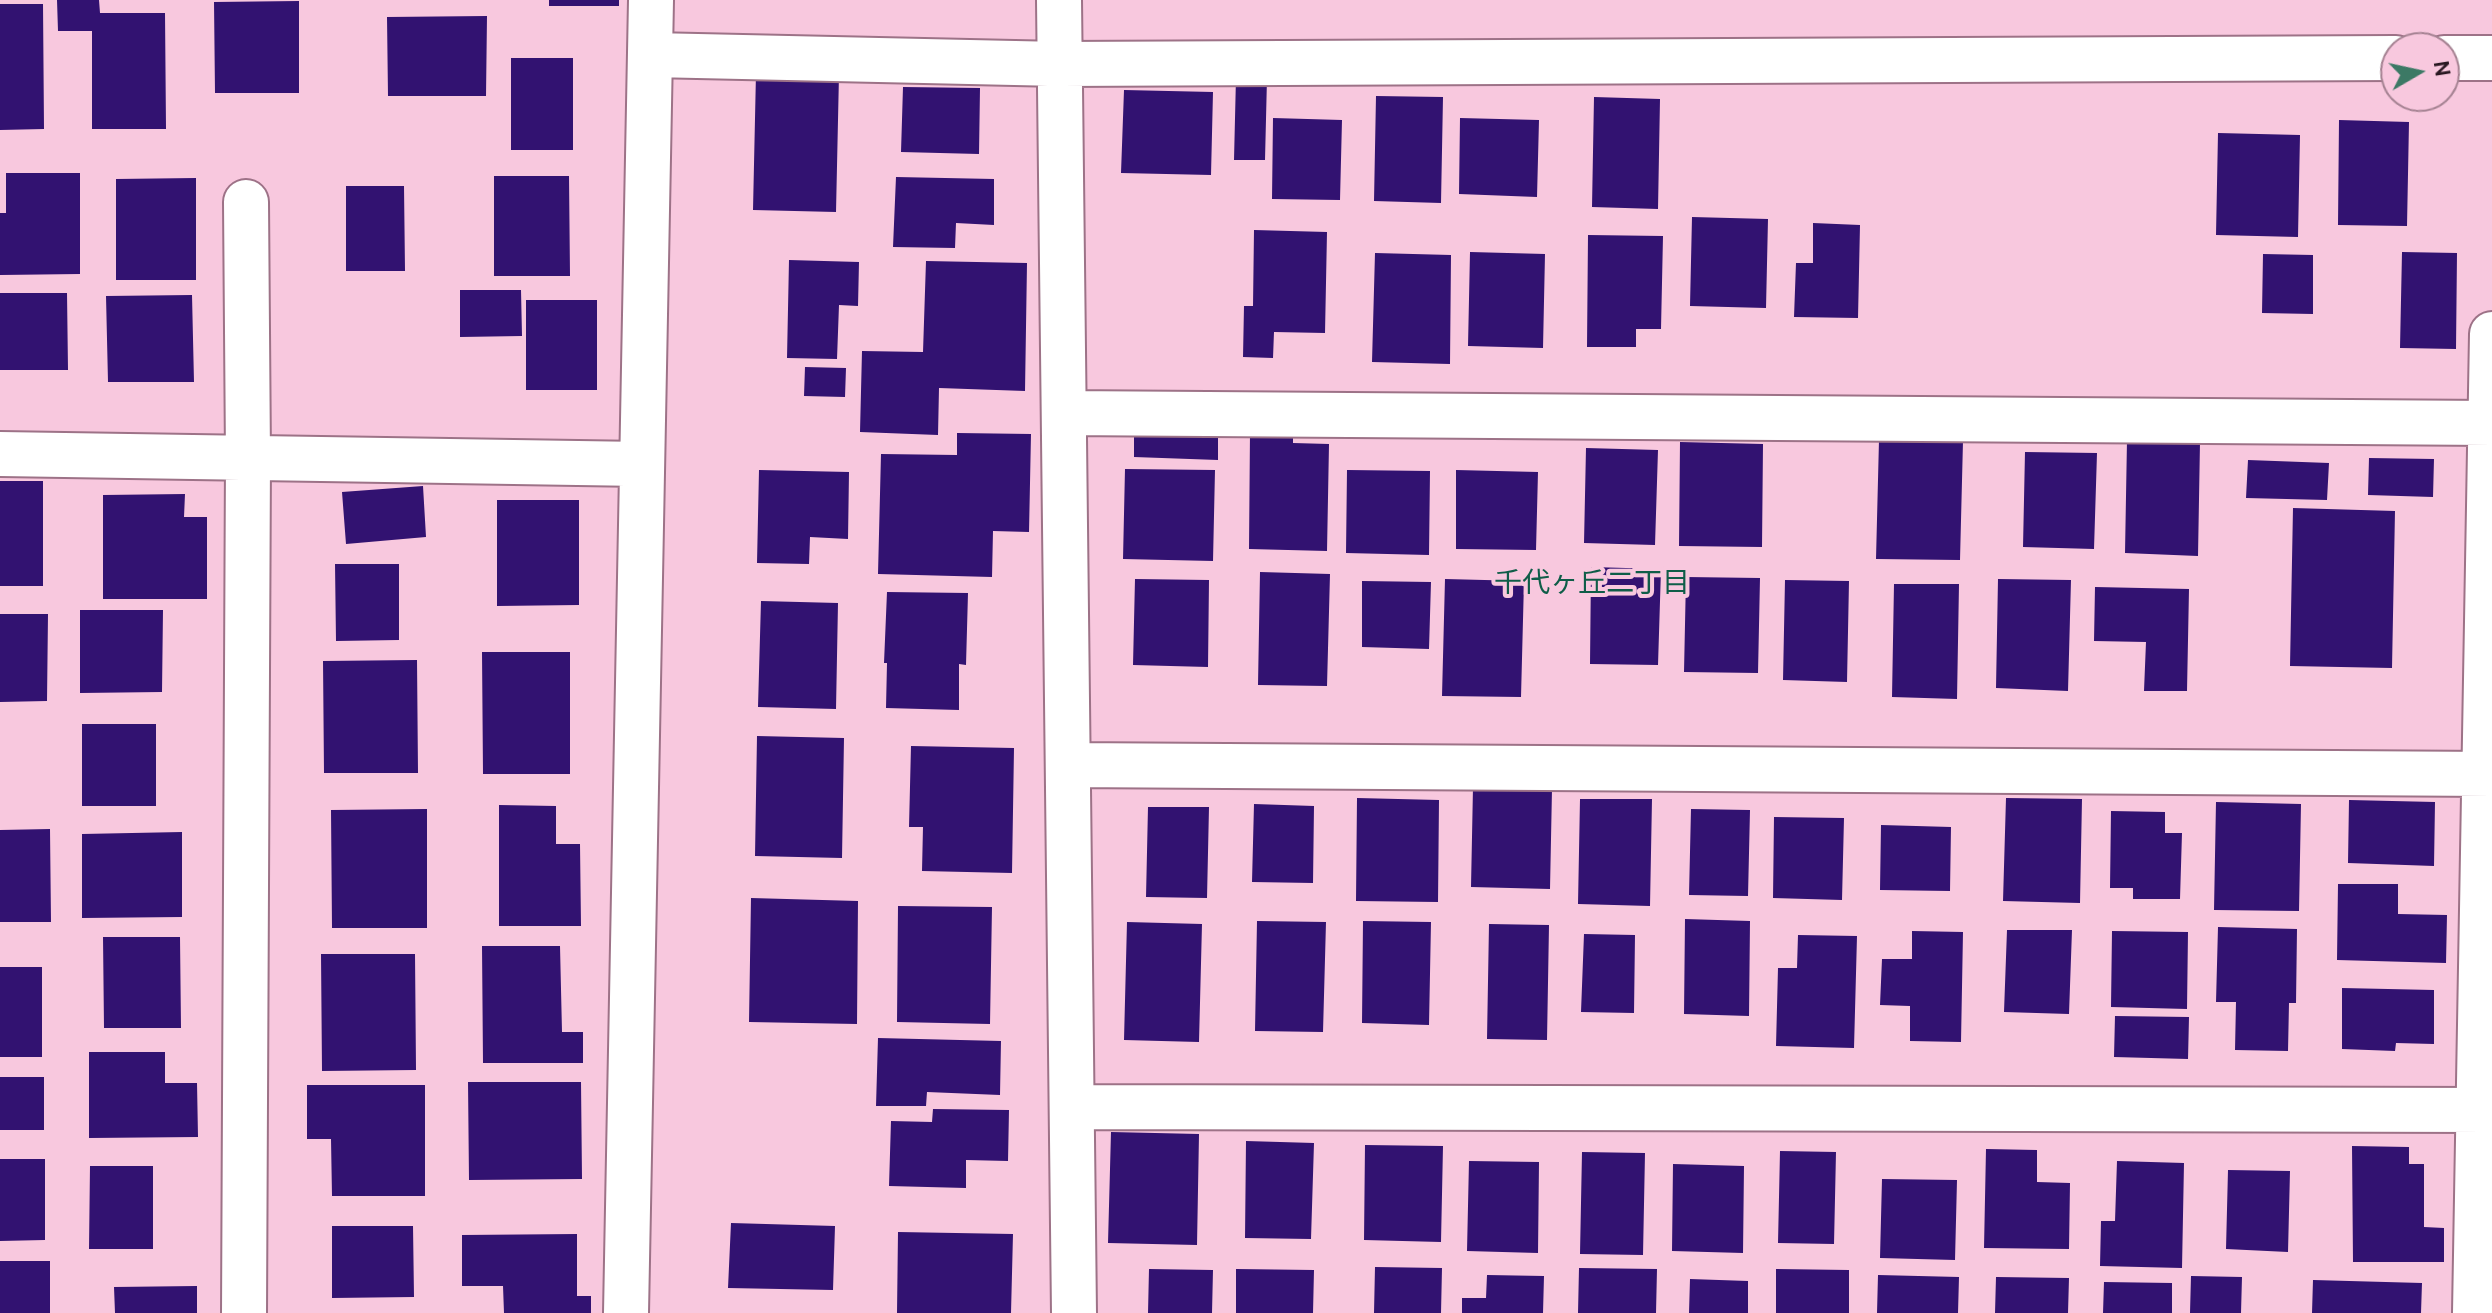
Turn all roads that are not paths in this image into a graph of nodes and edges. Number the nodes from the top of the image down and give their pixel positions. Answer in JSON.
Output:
{"nodes":[{"id":1,"x":651,"y":0,"type":"edge"},
{"id":2,"x":1059,"y":0,"type":"edge"},
{"id":3,"x":652,"y":55,"type":"junction"},
{"id":4,"x":2380,"y":58,"type":"edge"},
{"id":5,"x":2460,"y":58,"type":"edge"},
{"id":6,"x":2492,"y":58,"type":"edge"},
{"id":7,"x":1060,"y":64,"type":"junction"},
{"id":8,"x":246,"y":202,"type":"dead end"},
{"id":9,"x":2492,"y":334,"type":"edge"},
{"id":10,"x":1064,"y":413,"type":"junction"},
{"id":11,"x":2492,"y":423,"type":"edge"},
{"id":12,"x":0,"y":454,"type":"edge"},
{"id":13,"x":248,"y":458,"type":"junction"},
{"id":14,"x":642,"y":464,"type":"junction"},
{"id":15,"x":1068,"y":765,"type":"junction"},
{"id":16,"x":2488,"y":774,"type":"edge"},
{"id":17,"x":1072,"y":1107,"type":"junction"},
{"id":18,"x":2485,"y":1110,"type":"edge"},
{"id":19,"x":244,"y":1313,"type":"edge"},
{"id":20,"x":626,"y":1313,"type":"edge"},
{"id":21,"x":1074,"y":1313,"type":"edge"},
{"id":22,"x":2475,"y":1313,"type":"edge"}],
"edges":[{"from":1,"to":3,"type":"street"},
{"from":2,"to":7,"type":"street"},
{"from":3,"to":7,"type":"street"},
{"from":3,"to":14,"type":"street"},
{"from":4,"to":7,"type":"street"},
{"from":5,"to":6,"type":"street"},
{"from":7,"to":10,"type":"street"},
{"from":8,"to":13,"type":"street"},
{"from":9,"to":11,"type":"street"},
{"from":10,"to":11,"type":"street"},
{"from":10,"to":15,"type":"street"},
{"from":11,"to":16,"type":"street"},
{"from":12,"to":13,"type":"street"},
{"from":13,"to":14,"type":"street"},
{"from":13,"to":19,"type":"street"},
{"from":14,"to":20,"type":"street"},
{"from":15,"to":16,"type":"street"},
{"from":15,"to":17,"type":"street"},
{"from":16,"to":18,"type":"street"},
{"from":17,"to":18,"type":"street"},
{"from":17,"to":21,"type":"street"},
{"from":18,"to":22,"type":"street"}]}
